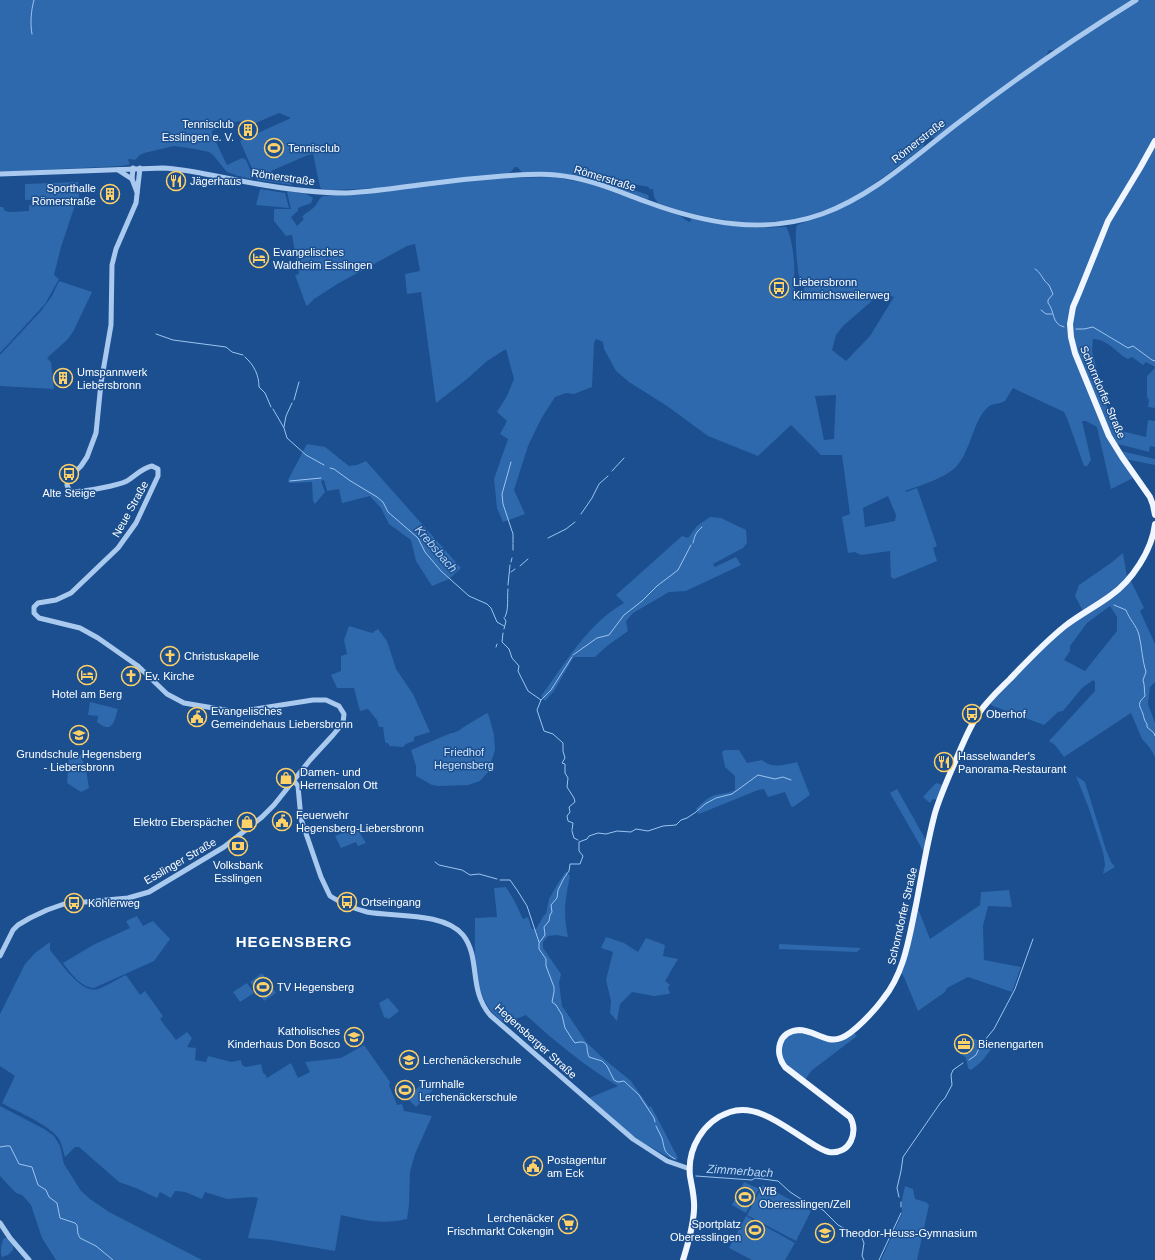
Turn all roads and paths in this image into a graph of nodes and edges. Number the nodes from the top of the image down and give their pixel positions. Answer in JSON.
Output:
{"nodes":[{"id":1,"x":1136,"y":0,"type":"edge"},
{"id":2,"x":1155,"y":141,"type":"edge"},
{"id":3,"x":133,"y":168,"type":"junction"},
{"id":4,"x":140,"y":168,"type":"junction"},
{"id":5,"x":116,"y":169,"type":"junction"},
{"id":6,"x":0,"y":174,"type":"edge"},
{"id":7,"x":132,"y":179,"type":"junction"},
{"id":8,"x":137,"y":192,"type":"junction"},
{"id":9,"x":1155,"y":515,"type":"edge"},
{"id":10,"x":1155,"y":524,"type":"edge"},
{"id":11,"x":135,"y":663,"type":"joint"},
{"id":12,"x":294,"y":780,"type":"junction"},
{"id":13,"x":0,"y":956,"type":"edge"},
{"id":14,"x":690,"y":1169,"type":"junction"},
{"id":15,"x":0,"y":1223,"type":"edge"},
{"id":16,"x":29,"y":1260,"type":"edge"},
{"id":17,"x":683,"y":1260,"type":"edge"}],
"edges":[{"from":1,"to":4,"type":"street","name":"Römerstraße"},
{"from":2,"to":9,"type":"main road","name":"Schorndorfer Straße"},
{"from":3,"to":4,"type":"street","name":"Römerstraße"},
{"from":3,"to":5,"type":"street","name":"Römerstraße"},
{"from":3,"to":7,"type":"street"},
{"from":4,"to":8,"type":"street","name":"Neue Straße"},
{"from":5,"to":6,"type":"street","name":"Römerstraße"},
{"from":5,"to":7,"type":"street"},
{"from":7,"to":8,"type":"street"},
{"from":8,"to":11,"type":"street","name":"Neue Straße"},
{"from":10,"to":14,"type":"main road","name":"Schorndorfer Straße"},
{"from":11,"to":12,"type":"street","name":"Esslinger Straße"},
{"from":12,"to":13,"type":"street","name":"Esslinger Straße"},
{"from":12,"to":14,"type":"street","name":"Hegensberger Straße"},
{"from":14,"to":17,"type":"main road","name":"Schorndorfer Straße"},
{"from":15,"to":16,"type":"street"}]}
